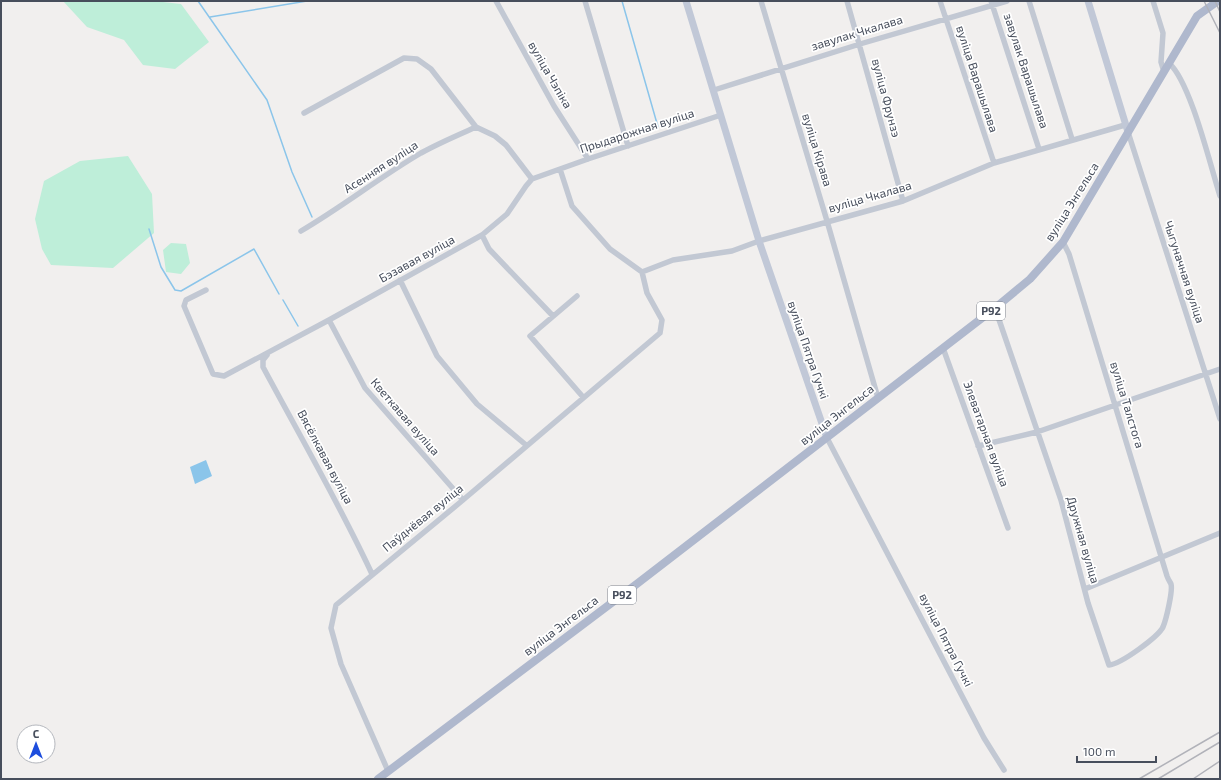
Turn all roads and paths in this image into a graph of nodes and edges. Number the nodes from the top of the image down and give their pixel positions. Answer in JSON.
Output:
{"nodes":[{"id":1,"x":496,"y":1,"type":"edge"},
{"id":2,"x":585,"y":1,"type":"edge"},
{"id":3,"x":686,"y":1,"type":"edge"},
{"id":4,"x":761,"y":1,"type":"edge"},
{"id":5,"x":847,"y":1,"type":"edge"},
{"id":6,"x":940,"y":1,"type":"edge"},
{"id":7,"x":1007,"y":1,"type":"edge"},
{"id":8,"x":1029,"y":1,"type":"edge"},
{"id":9,"x":1088,"y":1,"type":"edge"},
{"id":10,"x":1152,"y":1,"type":"edge"},
{"id":11,"x":1218,"y":1,"type":"edge"},
{"id":12,"x":992,"y":3,"type":"edge"},
{"id":13,"x":945,"y":18,"type":"junction"},
{"id":14,"x":860,"y":44,"type":"junction"},
{"id":15,"x":1169,"y":63,"type":"junction"},
{"id":16,"x":780,"y":69,"type":"junction"},
{"id":17,"x":1164,"y":72,"type":"junction"},
{"id":18,"x":714,"y":90,"type":"junction"},
{"id":19,"x":304,"y":113,"type":"dead end"},
{"id":20,"x":721,"y":115,"type":"junction"},
{"id":21,"x":476,"y":126,"type":"junction"},
{"id":22,"x":1126,"y":129,"type":"junction"},
{"id":23,"x":1072,"y":139,"type":"junction"},
{"id":24,"x":628,"y":146,"type":"junction"},
{"id":25,"x":1039,"y":148,"type":"junction"},
{"id":26,"x":588,"y":159,"type":"junction"},
{"id":27,"x":994,"y":163,"type":"junction"},
{"id":28,"x":560,"y":169,"type":"junction"},
{"id":29,"x":532,"y":179,"type":"junction"},
{"id":30,"x":1220,"y":196,"type":"edge"},
{"id":31,"x":903,"y":201,"type":"junction"},
{"id":32,"x":827,"y":221,"type":"junction"},
{"id":33,"x":301,"y":231,"type":"dead end"},
{"id":34,"x":482,"y":235,"type":"junction"},
{"id":35,"x":759,"y":241,"type":"junction"},
{"id":36,"x":1063,"y":242,"type":"junction"},
{"id":37,"x":642,"y":272,"type":"junction"},
{"id":38,"x":400,"y":280,"type":"junction"},
{"id":39,"x":206,"y":290,"type":"dead end"},
{"id":40,"x":577,"y":296,"type":"dead end"},
{"id":41,"x":995,"y":308,"type":"junction"},
{"id":42,"x":553,"y":316,"type":"junction"},
{"id":43,"x":329,"y":320,"type":"junction"},
{"id":44,"x":943,"y":348,"type":"junction"},
{"id":45,"x":270,"y":352,"type":"junction"},
{"id":46,"x":1220,"y":369,"type":"edge"},
{"id":47,"x":1205,"y":373,"type":"junction"},
{"id":48,"x":583,"y":397,"type":"junction"},
{"id":49,"x":878,"y":398,"type":"junction"},
{"id":50,"x":1115,"y":405,"type":"junction"},
{"id":51,"x":1220,"y":419,"type":"edge"},
{"id":52,"x":1037,"y":432,"type":"junction"},
{"id":53,"x":827,"y":438,"type":"junction"},
{"id":54,"x":526,"y":445,"type":"junction"},
{"id":55,"x":978,"y":446,"type":"junction"},
{"id":56,"x":463,"y":500,"type":"junction"},
{"id":57,"x":1008,"y":528,"type":"dead end"},
{"id":58,"x":1220,"y":533,"type":"edge"},
{"id":59,"x":1161,"y":558,"type":"junction"},
{"id":60,"x":372,"y":574,"type":"junction"},
{"id":61,"x":1167,"y":576,"type":"joint"},
{"id":62,"x":1085,"y":589,"type":"junction"},
{"id":63,"x":1004,"y":770,"type":"dead end"},
{"id":64,"x":388,"y":771,"type":"junction"},
{"id":65,"x":378,"y":779,"type":"edge"}],
"edges":[{"from":1,"to":26,"type":"street","name":"вуліца Чэпіка"},
{"from":2,"to":24,"type":"street"},
{"from":3,"to":18,"type":"street","name":"вуліца Пятра Гучкі"},
{"from":4,"to":16,"type":"street","name":"вуліца Кірава"},
{"from":5,"to":14,"type":"street","name":"вуліца Фрунзэ"},
{"from":6,"to":13,"type":"street","name":"вуліца Варашылава"},
{"from":7,"to":12,"type":"street","name":"завулак Чкалава"},
{"from":8,"to":23,"type":"street"},
{"from":9,"to":22,"type":"street"},
{"from":10,"to":17,"type":"street"},
{"from":11,"to":15,"type":"main road","name":"вуліца Энгельса","number":"Р92"},
{"from":12,"to":13,"type":"street","name":"завулак Чкалава"},
{"from":12,"to":25,"type":"street","name":"завулак Варашылава"},
{"from":13,"to":14,"type":"street","name":"завулак Чкалава"},
{"from":13,"to":27,"type":"street","name":"вуліца Варашылава"},
{"from":14,"to":16,"type":"street","name":"завулак Чкалава"},
{"from":14,"to":31,"type":"street","name":"вуліца Фрунзэ"},
{"from":15,"to":17,"type":"main road","name":"вуліца Энгельса","number":"Р92"},
{"from":15,"to":30,"type":"street"},
{"from":16,"to":18,"type":"street","name":"завулак Чкалава"},
{"from":16,"to":32,"type":"street","name":"вуліца Кірава"},
{"from":17,"to":22,"type":"main road","name":"вуліца Энгельса","number":"Р92"},
{"from":18,"to":20,"type":"street","name":"вуліца Пятра Гучкі"},
{"from":19,"to":21,"type":"street"},
{"from":20,"to":24,"type":"street","name":"Прыдарожная вуліца"},
{"from":20,"to":35,"type":"street","name":"вуліца Пятра Гучкі"},
{"from":21,"to":29,"type":"street"},
{"from":21,"to":33,"type":"street","name":"Асенняя вуліца"},
{"from":22,"to":23,"type":"street","name":"вуліца Чкалава"},
{"from":22,"to":36,"type":"main road","name":"вуліца Энгельса","number":"Р92"},
{"from":22,"to":47,"type":"street","name":"Чыгуначная вуліца"},
{"from":23,"to":25,"type":"street","name":"вуліца Чкалава"},
{"from":24,"to":26,"type":"street","name":"Прыдарожная вуліца"},
{"from":25,"to":27,"type":"street","name":"вуліца Чкалава"},
{"from":26,"to":28,"type":"street","name":"Прыдарожная вуліца"},
{"from":27,"to":31,"type":"street","name":"вуліца Чкалава"},
{"from":28,"to":29,"type":"street"},
{"from":28,"to":37,"type":"street"},
{"from":29,"to":34,"type":"street","name":"Бэзавая вуліца"},
{"from":31,"to":32,"type":"street","name":"вуліца Чкалава"},
{"from":32,"to":35,"type":"street","name":"вуліца Чкалава"},
{"from":32,"to":49,"type":"street","name":"вуліца Кірава"},
{"from":34,"to":38,"type":"street","name":"Бэзавая вуліца"},
{"from":34,"to":42,"type":"street"},
{"from":35,"to":37,"type":"street","name":"вуліца Чкалава"},
{"from":35,"to":53,"type":"street","name":"вуліца Пятра Гучкі"},
{"from":36,"to":41,"type":"main road","name":"вуліца Энгельса","number":"Р92"},
{"from":36,"to":50,"type":"street","name":"вуліца Талстога"},
{"from":37,"to":48,"type":"street","name":"Паўднёвая вуліца"},
{"from":38,"to":43,"type":"street","name":"Бэзавая вуліца"},
{"from":38,"to":54,"type":"street"},
{"from":39,"to":45,"type":"street","name":"Бэзавая вуліца"},
{"from":40,"to":42,"type":"street"},
{"from":41,"to":44,"type":"main road","name":"вуліца Энгельса","number":"Р92"},
{"from":41,"to":52,"type":"street","name":"Дружная вуліца"},
{"from":42,"to":48,"type":"street"},
{"from":43,"to":45,"type":"street","name":"Бэзавая вуліца"},
{"from":43,"to":56,"type":"street","name":"Кветкавая вуліца"},
{"from":44,"to":49,"type":"main road","name":"вуліца Энгельса","number":"Р92"},
{"from":44,"to":55,"type":"street","name":"Элеватарная вуліца"},
{"from":45,"to":60,"type":"street","name":"Вясёлкавая вуліца"},
{"from":46,"to":47,"type":"street"},
{"from":47,"to":50,"type":"street"},
{"from":47,"to":51,"type":"street","name":"Чыгуначная вуліца"},
{"from":48,"to":54,"type":"street","name":"Паўднёвая вуліца"},
{"from":49,"to":53,"type":"main road","name":"вуліца Энгельса","number":"Р92"},
{"from":50,"to":52,"type":"street"},
{"from":50,"to":59,"type":"street","name":"вуліца Талстога"},
{"from":52,"to":55,"type":"street"},
{"from":52,"to":62,"type":"street","name":"Дружная вуліца"},
{"from":53,"to":63,"type":"street","name":"вуліца Пятра Гучкі"},
{"from":53,"to":64,"type":"main road","name":"вуліца Энгельса","number":"Р92"},
{"from":54,"to":56,"type":"street","name":"Паўднёвая вуліца"},
{"from":55,"to":57,"type":"street","name":"Элеватарная вуліца"},
{"from":56,"to":60,"type":"street","name":"Паўднёвая вуліца"},
{"from":58,"to":59,"type":"street"},
{"from":59,"to":61,"type":"street","name":"вуліца Талстога"},
{"from":59,"to":62,"type":"street"},
{"from":60,"to":64,"type":"street","name":"Паўднёвая вуліца"},
{"from":61,"to":62,"type":"street","name":"Дружная вуліца"},
{"from":64,"to":65,"type":"main road","number":"Р92"}]}
